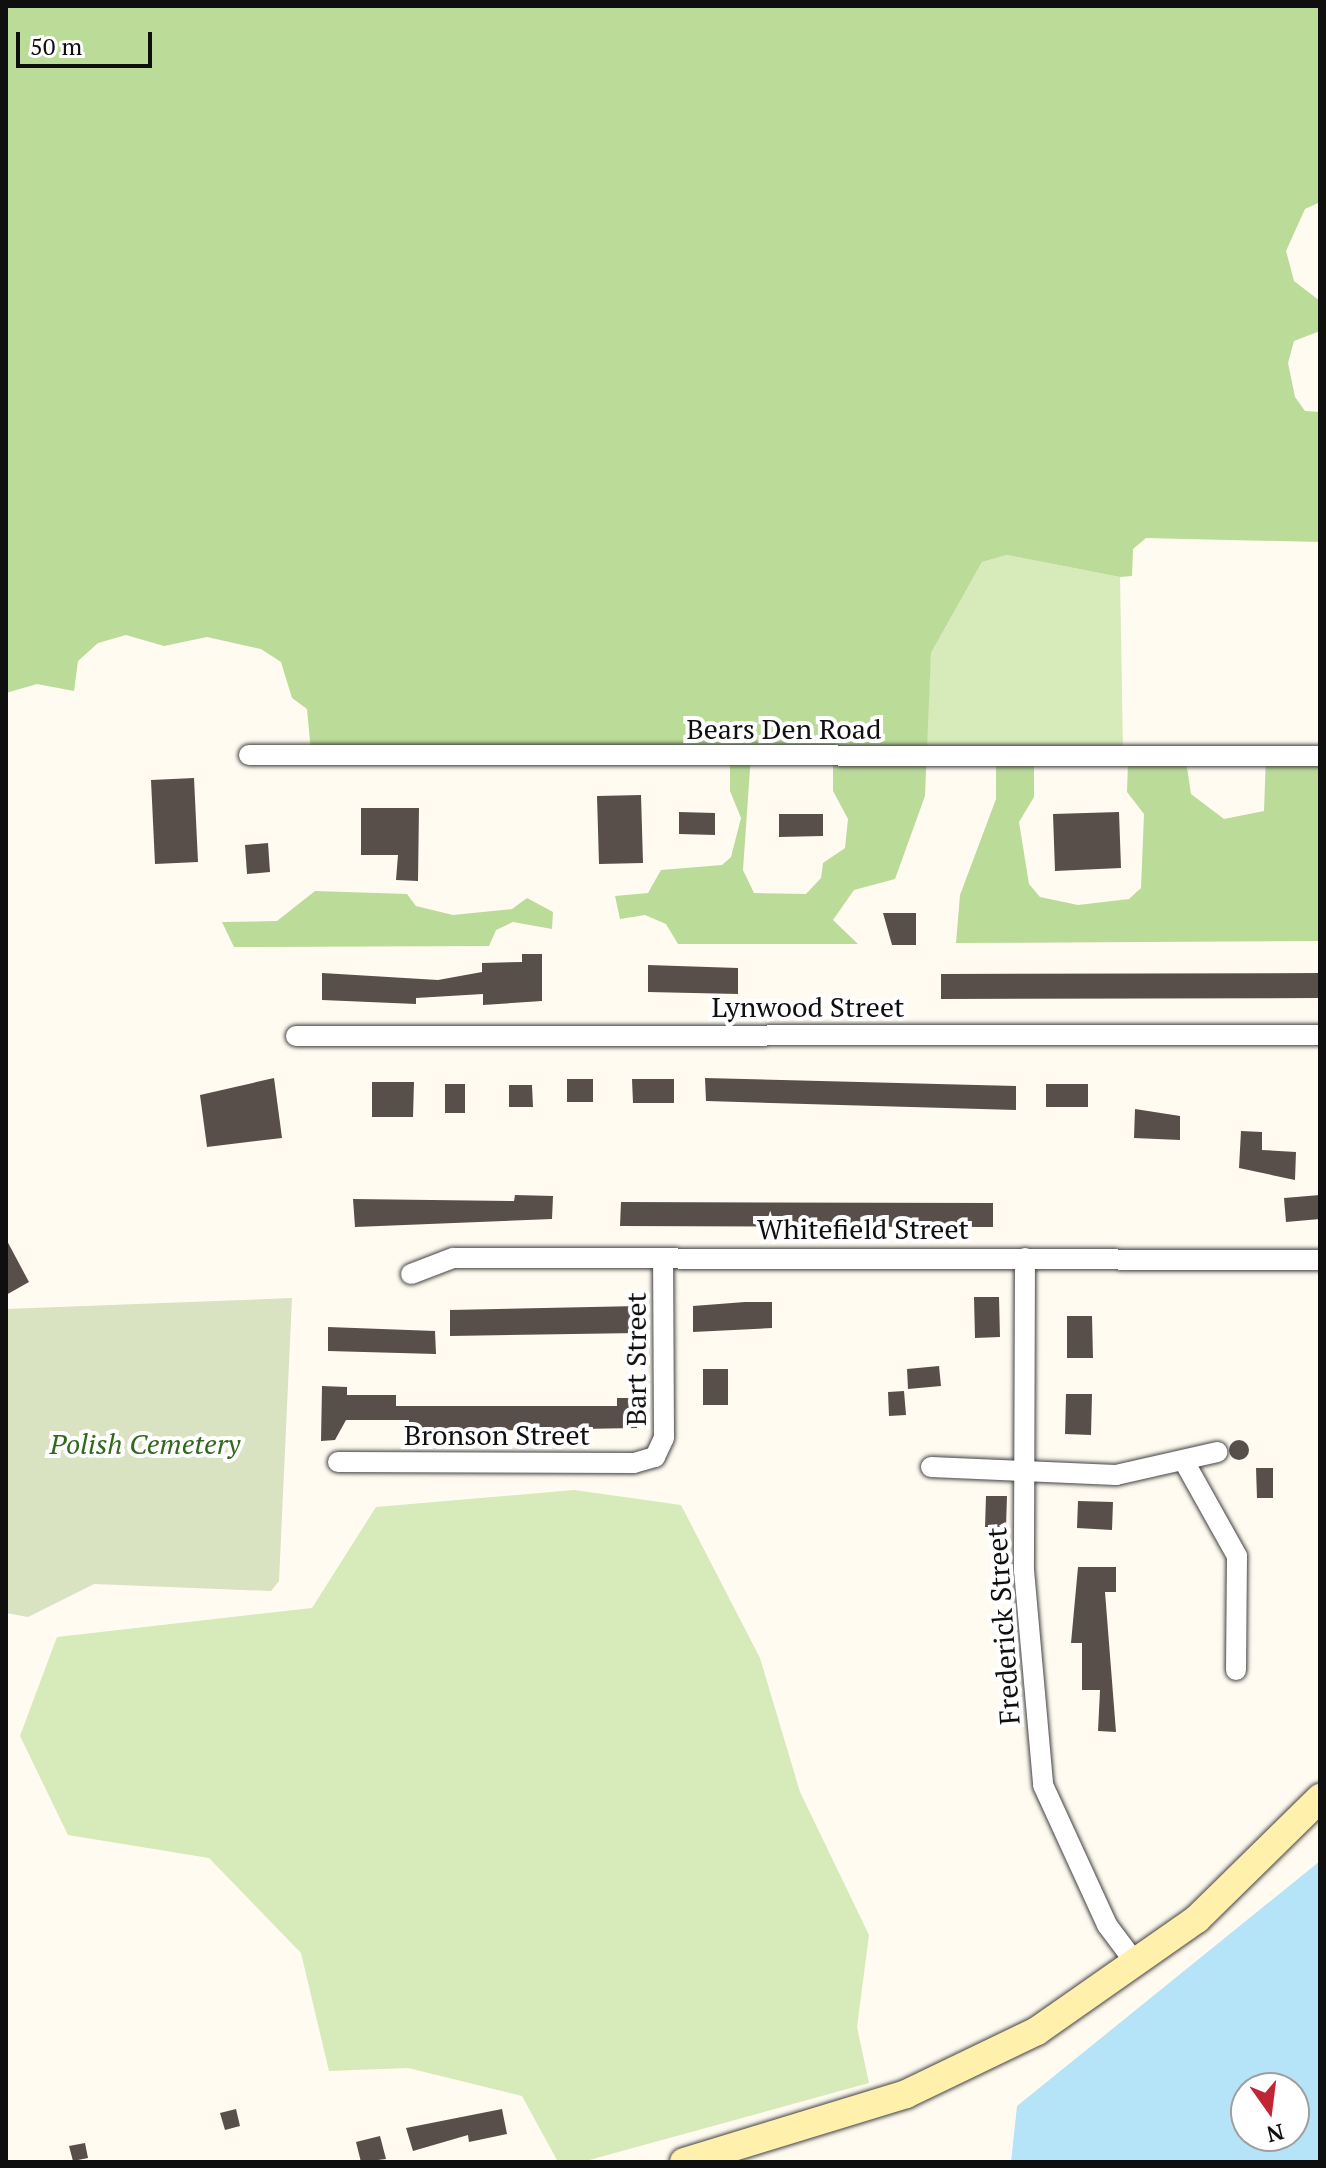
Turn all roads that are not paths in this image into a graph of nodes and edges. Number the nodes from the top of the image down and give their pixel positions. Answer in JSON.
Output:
{"nodes":[{"id":1,"x":249,"y":755,"type":"dead end"},
{"id":2,"x":1320,"y":756,"type":"edge"},
{"id":3,"x":1320,"y":1035,"type":"edge"},
{"id":4,"x":296,"y":1036,"type":"dead end"},
{"id":5,"x":663,"y":1258,"type":"junction"},
{"id":6,"x":1025,"y":1258,"type":"junction"},
{"id":7,"x":1320,"y":1260,"type":"edge"},
{"id":8,"x":411,"y":1274,"type":"dead end"},
{"id":9,"x":1217,"y":1452,"type":"dead end"},
{"id":10,"x":655,"y":1457,"type":"joint"},
{"id":11,"x":338,"y":1462,"type":"dead end"},
{"id":12,"x":1185,"y":1463,"type":"junction"},
{"id":13,"x":931,"y":1467,"type":"dead end"},
{"id":14,"x":1024,"y":1471,"type":"junction"},
{"id":15,"x":1236,"y":1670,"type":"dead end"},
{"id":16,"x":1320,"y":1798,"type":"edge"},
{"id":17,"x":1137,"y":1965,"type":"junction"},
{"id":18,"x":684,"y":2162,"type":"edge"}],
"edges":[{"from":1,"to":2,"type":"street","name":"Bears Den Road"},
{"from":3,"to":4,"type":"street","name":"Lynwood Street"},
{"from":5,"to":6,"type":"street","name":"Whitefield Street"},
{"from":5,"to":8,"type":"street","name":"Whitefield Street"},
{"from":5,"to":10,"type":"street","name":"Bart Street"},
{"from":6,"to":7,"type":"street","name":"Whitefield Street"},
{"from":6,"to":14,"type":"street","name":"Frederick Street"},
{"from":9,"to":12,"type":"street"},
{"from":10,"to":11,"type":"street","name":"Bronson Street"},
{"from":12,"to":14,"type":"street"},
{"from":12,"to":15,"type":"street"},
{"from":13,"to":14,"type":"street"},
{"from":14,"to":17,"type":"street","name":"Frederick Street"},
{"from":16,"to":17,"type":"main road"},
{"from":17,"to":18,"type":"main road"}]}
